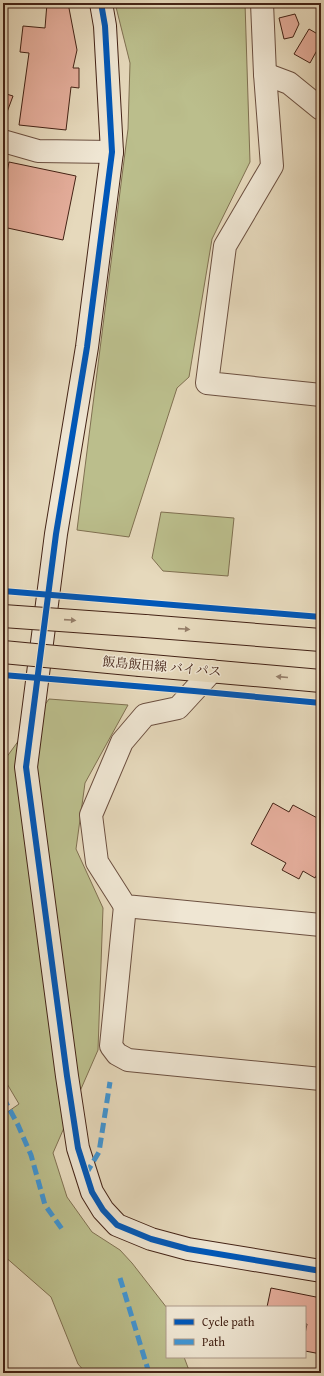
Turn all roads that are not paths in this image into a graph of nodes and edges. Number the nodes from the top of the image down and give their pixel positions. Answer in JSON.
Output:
{"nodes":[{"id":1,"x":100,"y":3,"type":"edge"},
{"id":2,"x":262,"y":3,"type":"edge"},
{"id":3,"x":265,"y":74,"type":"junction"},
{"id":4,"x":321,"y":109,"type":"edge"},
{"id":5,"x":3,"y":141,"type":"edge"},
{"id":6,"x":112,"y":152,"type":"junction"},
{"id":7,"x":321,"y":395,"type":"edge"},
{"id":8,"x":3,"y":616,"type":"edge"},
{"id":9,"x":321,"y":640,"type":"edge"},
{"id":10,"x":3,"y":652,"type":"edge"},
{"id":11,"x":212,"y":671,"type":"junction"},
{"id":12,"x":321,"y":681,"type":"edge"},
{"id":13,"x":125,"y":906,"type":"junction"},
{"id":14,"x":321,"y":925,"type":"edge"},
{"id":15,"x":321,"y":1079,"type":"edge"},
{"id":16,"x":321,"y":1271,"type":"edge"}],
"edges":[{"from":1,"to":6,"type":"street"},
{"from":2,"to":3,"type":"street"},
{"from":3,"to":4,"type":"street"},
{"from":3,"to":7,"type":"street"},
{"from":5,"to":6,"type":"street"},
{"from":6,"to":16,"type":"street"},
{"from":8,"to":9,"type":"main road","one_way":true,"bridge":true},
{"from":10,"to":11,"type":"main road","name":"飯島飯田線 バイパス","bridge":true},
{"from":12,"to":11,"type":"main road","name":"飯島飯田線 バイパス","one_way":true},
{"from":11,"to":13,"type":"street"},
{"from":13,"to":14,"type":"street"},
{"from":13,"to":15,"type":"street"}]}
